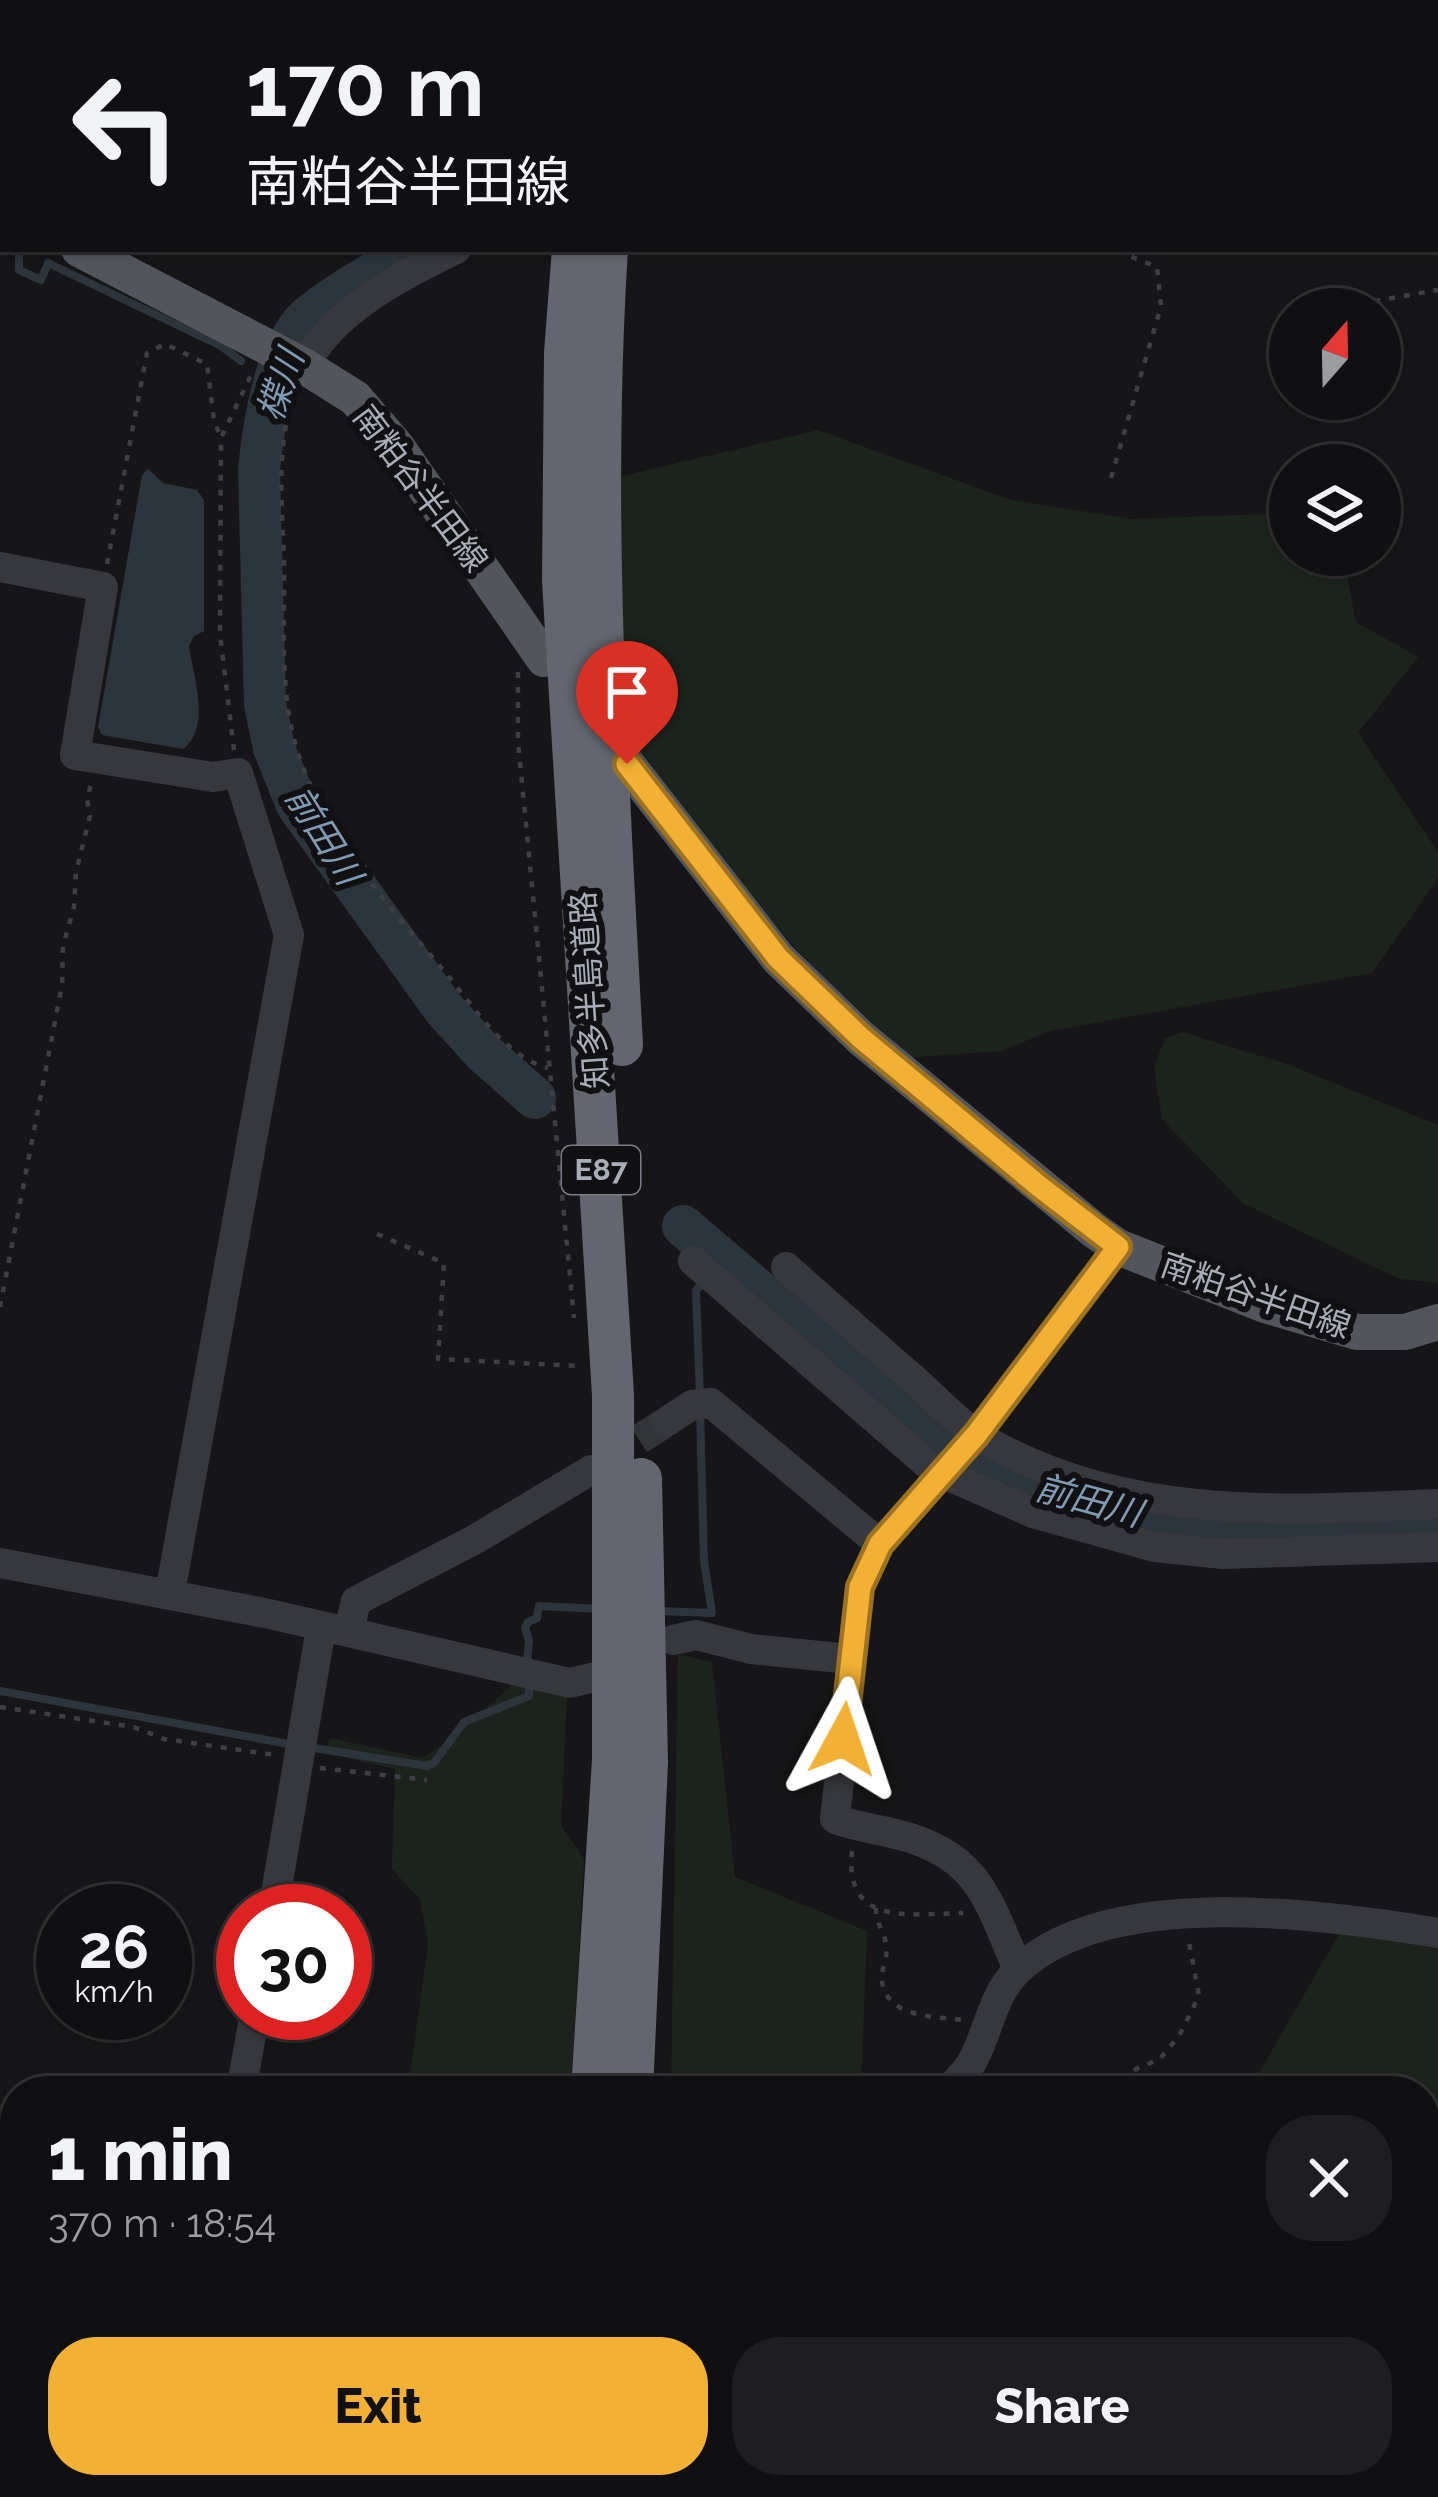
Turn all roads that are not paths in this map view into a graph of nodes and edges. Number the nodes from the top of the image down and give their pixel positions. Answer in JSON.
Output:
{"nodes":[{"id":1,"x":85,"y":252,"type":"edge"},
{"id":2,"x":451,"y":252,"type":"edge"},
{"id":3,"x":573,"y":252,"type":"edge"},
{"id":4,"x":607,"y":252,"type":"edge"},
{"id":5,"x":283,"y":356,"type":"junction"},
{"id":6,"x":0,"y":567,"type":"edge"},
{"id":7,"x":537,"y":649,"type":"road end"},
{"id":8,"x":627,"y":764,"type":"dead end"},
{"id":9,"x":1118,"y":1247,"type":"junction"},
{"id":10,"x":693,"y":1262,"type":"dead end"},
{"id":11,"x":786,"y":1267,"type":"dead end"},
{"id":12,"x":1438,"y":1322,"type":"edge"},
{"id":13,"x":666,"y":1422,"type":"tunnel mouth"},
{"id":14,"x":976,"y":1435,"type":"junction"},
{"id":15,"x":591,"y":1470,"type":"tunnel mouth"},
{"id":16,"x":944,"y":1473,"type":"junction"},
{"id":17,"x":1438,"y":1504,"type":"edge"},
{"id":18,"x":880,"y":1544,"type":"junction"},
{"id":19,"x":1438,"y":1547,"type":"edge"},
{"id":20,"x":0,"y":1563,"type":"edge"},
{"id":21,"x":170,"y":1593,"type":"junction"},
{"id":22,"x":335,"y":1630,"type":"junction"},
{"id":23,"x":673,"y":1640,"type":"dead end"},
{"id":24,"x":850,"y":1659,"type":"junction"},
{"id":25,"x":596,"y":1677,"type":"dead end"},
{"id":26,"x":278,"y":1884,"type":"edge"},
{"id":27,"x":1438,"y":1933,"type":"edge"},
{"id":28,"x":1018,"y":1969,"type":"junction"},
{"id":29,"x":250,"y":2040,"type":"edge"},
{"id":30,"x":244,"y":2076,"type":"edge"},
{"id":31,"x":593,"y":2076,"type":"edge"},
{"id":32,"x":633,"y":2076,"type":"edge"},
{"id":33,"x":961,"y":2076,"type":"edge"}],
"edges":[{"from":1,"to":5,"type":"main road","name":"南粕谷半田線"},
{"from":2,"to":5,"type":"street"},
{"from":3,"to":31,"type":"highway","name":"知多半島道路","number":"E87"},
{"from":4,"to":32,"type":"highway","name":"知多半島道路","number":"E87"},
{"from":5,"to":7,"type":"main road","name":"南粕谷半田線"},
{"from":6,"to":21,"type":"street"},
{"from":8,"to":9,"type":"main road","name":"南粕谷半田線"},
{"from":9,"to":12,"type":"main road","name":"南粕谷半田線"},
{"from":9,"to":14,"type":"street"},
{"from":10,"to":16,"type":"street"},
{"from":11,"to":14,"type":"street"},
{"from":13,"to":18,"type":"street"},
{"from":14,"to":16,"type":"street"},
{"from":14,"to":17,"type":"street"},
{"from":15,"to":22,"type":"street"},
{"from":16,"to":18,"type":"street"},
{"from":16,"to":19,"type":"street"},
{"from":18,"to":24,"type":"street"},
{"from":20,"to":21,"type":"street"},
{"from":21,"to":22,"type":"street"},
{"from":22,"to":25,"type":"street"},
{"from":22,"to":26,"type":"street"},
{"from":23,"to":24,"type":"street"},
{"from":24,"to":28,"type":"street"},
{"from":27,"to":28,"type":"street"},
{"from":28,"to":33,"type":"street"},
{"from":29,"to":30,"type":"street"}]}
